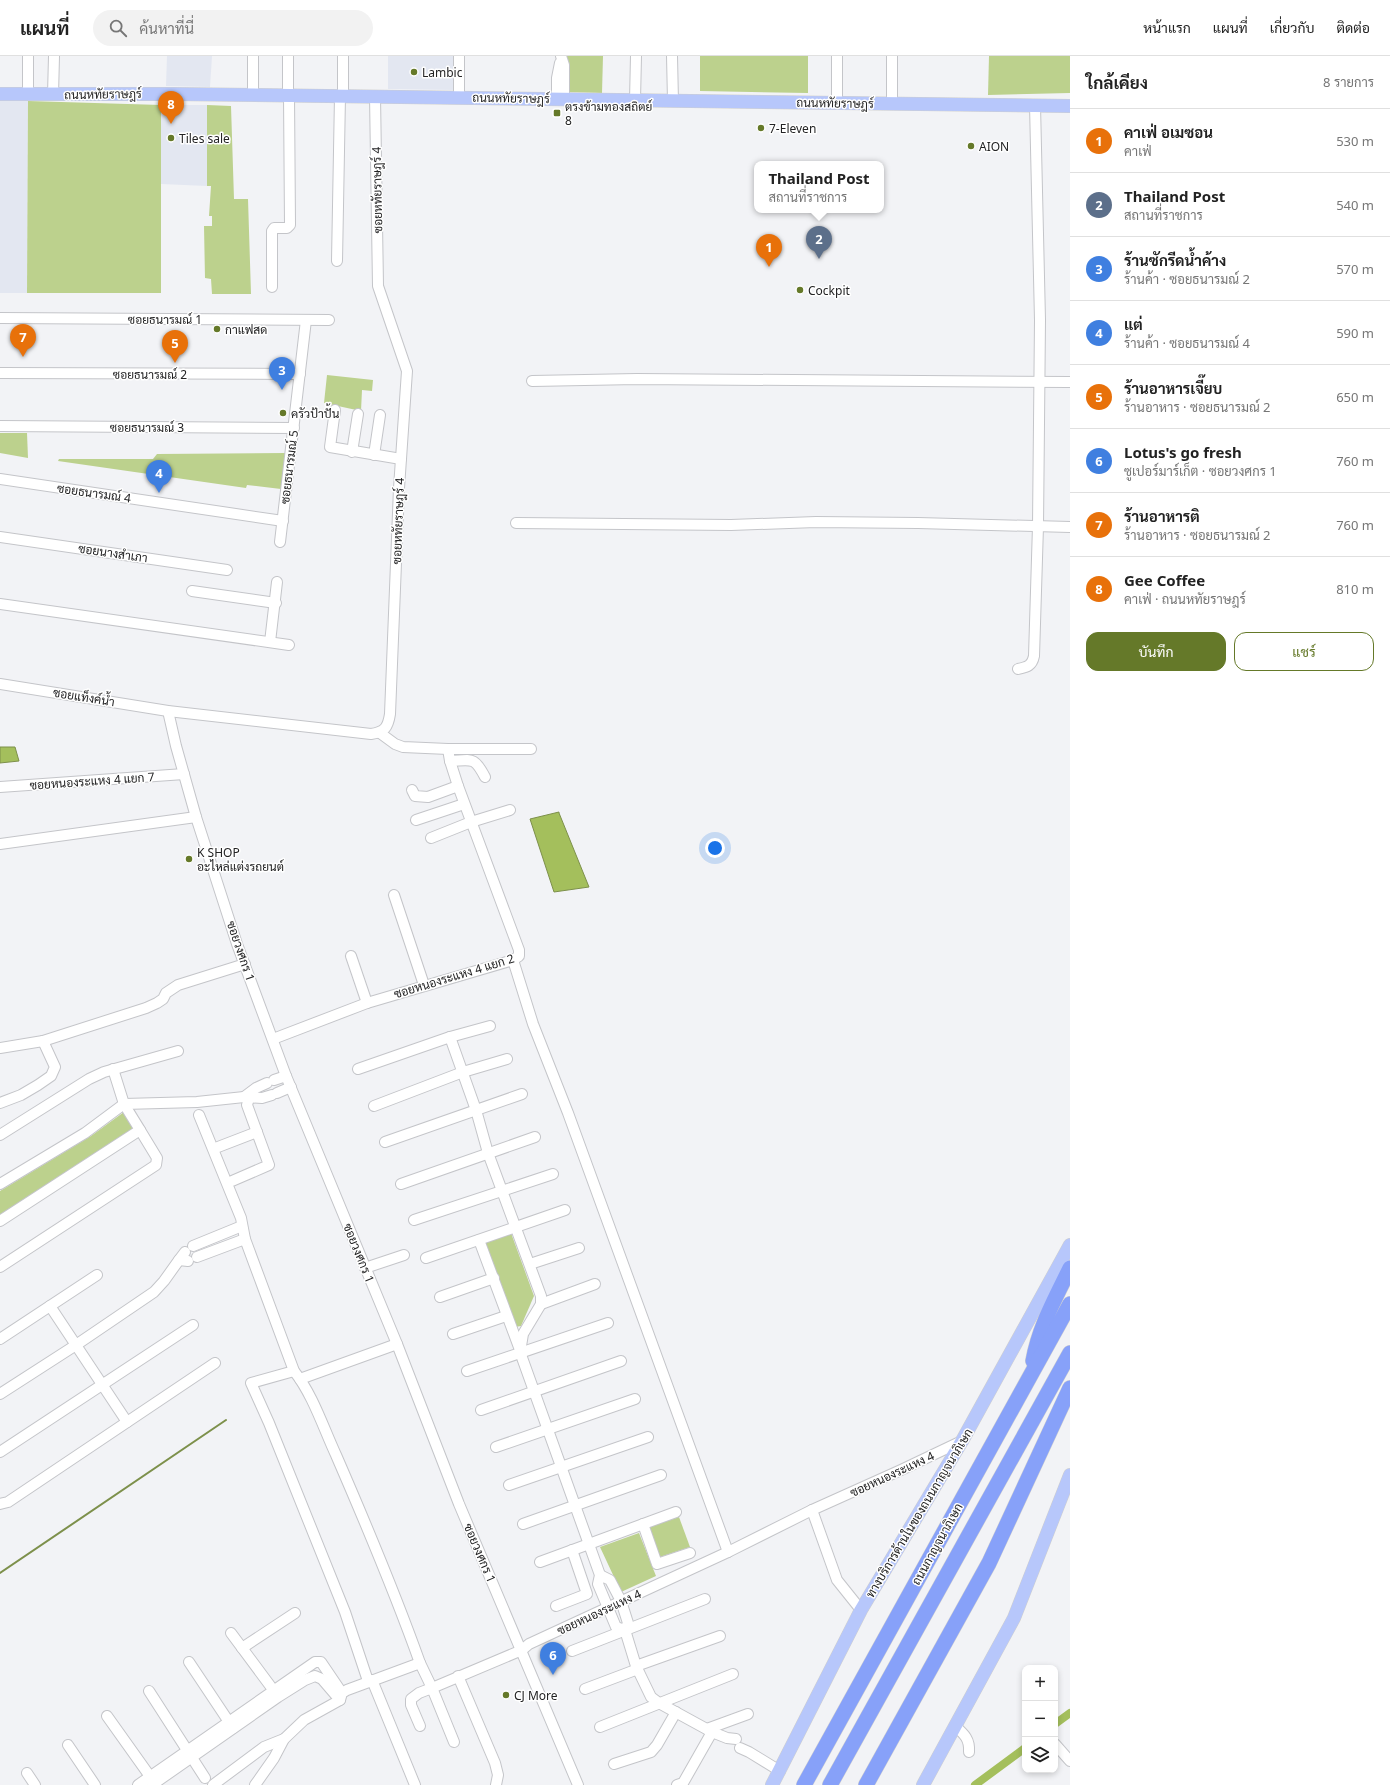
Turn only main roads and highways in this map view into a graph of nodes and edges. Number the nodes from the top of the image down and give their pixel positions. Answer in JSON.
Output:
{"nodes":[{"id":1,"x":0,"y":94,"type":"edge"},
{"id":2,"x":1070,"y":106,"type":"edge"},
{"id":3,"x":1070,"y":1245,"type":"edge"},
{"id":4,"x":1070,"y":1268,"type":"edge"},
{"id":5,"x":1070,"y":1304,"type":"edge"},
{"id":6,"x":1070,"y":1353,"type":"edge"},
{"id":7,"x":1030,"y":1376,"type":"junction"},
{"id":8,"x":1070,"y":1388,"type":"edge"},
{"id":9,"x":1070,"y":1475,"type":"edge"},
{"id":10,"x":772,"y":1785,"type":"edge"},
{"id":11,"x":804,"y":1785,"type":"edge"},
{"id":12,"x":830,"y":1785,"type":"edge"},
{"id":13,"x":866,"y":1785,"type":"edge"},
{"id":14,"x":923,"y":1785,"type":"edge"}],
"edges":[{"from":1,"to":2,"type":"main road","name":"ถนนหทัยราษฎร์"},
{"from":3,"to":10,"type":"main road","name":"ทางบริการด้านในของถนนกาญจนาภิเษก"},
{"from":4,"to":7,"type":"highway"},
{"from":5,"to":7,"type":"highway","name":"ถนนกาญจนาภิเษก"},
{"from":6,"to":12,"type":"highway","name":"ถนนกาญจนาภิเษก"},
{"from":7,"to":11,"type":"highway","name":"ถนนกาญจนาภิเษก"},
{"from":8,"to":13,"type":"highway"},
{"from":9,"to":14,"type":"main road"}]}
